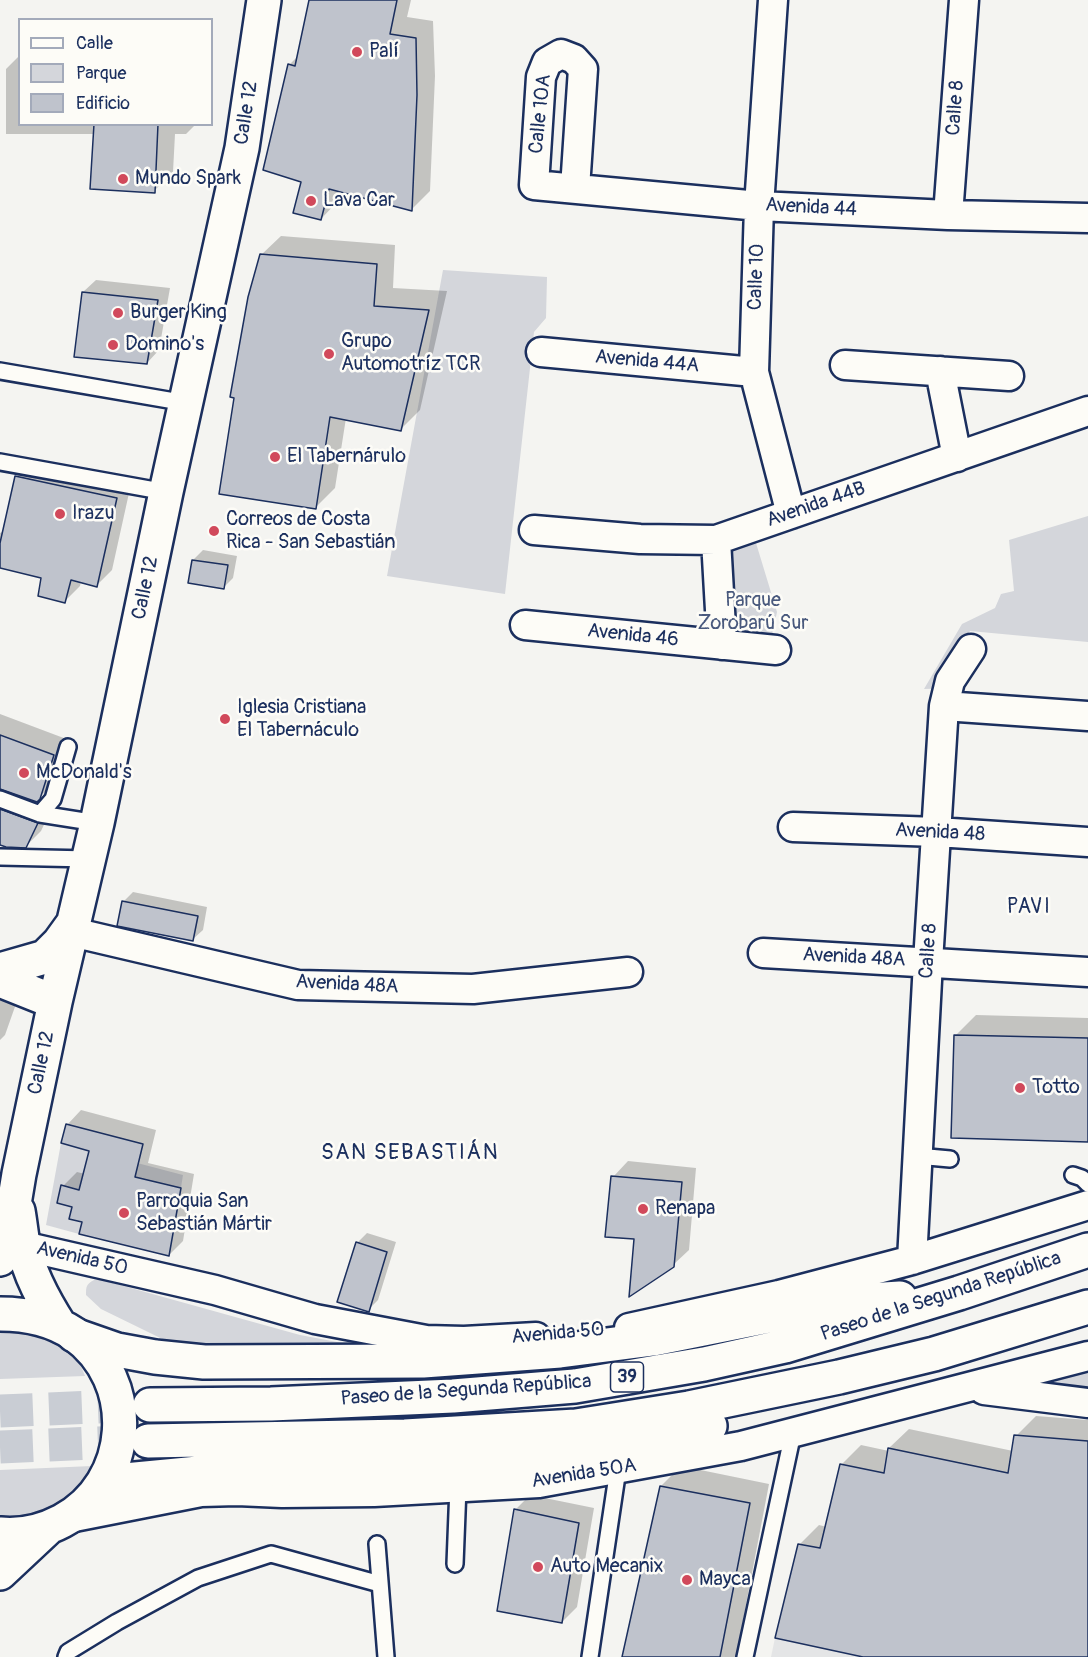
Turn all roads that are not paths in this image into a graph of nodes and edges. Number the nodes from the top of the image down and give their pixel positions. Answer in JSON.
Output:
{"nodes":[{"id":1,"x":264,"y":0,"type":"edge"},
{"id":2,"x":774,"y":0,"type":"edge"},
{"id":3,"x":964,"y":0,"type":"edge"},
{"id":4,"x":534,"y":185,"type":"joint"},
{"id":5,"x":575,"y":188,"type":"junction"},
{"id":6,"x":759,"y":206,"type":"junction"},
{"id":7,"x":948,"y":215,"type":"junction"},
{"id":8,"x":1088,"y":218,"type":"edge"},
{"id":9,"x":542,"y":352,"type":"dead end"},
{"id":10,"x":845,"y":365,"type":"dead end"},
{"id":11,"x":0,"y":371,"type":"edge"},
{"id":12,"x":940,"y":371,"type":"junction"},
{"id":13,"x":753,"y":372,"type":"junction"},
{"id":14,"x":1009,"y":376,"type":"dead end"},
{"id":15,"x":186,"y":403,"type":"junction"},
{"id":16,"x":1088,"y":411,"type":"edge"},
{"id":17,"x":957,"y":457,"type":"junction"},
{"id":18,"x":0,"y":462,"type":"edge"},
{"id":19,"x":166,"y":492,"type":"junction"},
{"id":20,"x":791,"y":514,"type":"junction"},
{"id":21,"x":534,"y":530,"type":"dead end"},
{"id":22,"x":716,"y":540,"type":"junction"},
{"id":23,"x":525,"y":625,"type":"dead end"},
{"id":24,"x":722,"y":645,"type":"junction"},
{"id":25,"x":971,"y":649,"type":"dead end"},
{"id":26,"x":776,"y":650,"type":"dead end"},
{"id":27,"x":944,"y":706,"type":"junction"},
{"id":28,"x":1088,"y":716,"type":"edge"},
{"id":29,"x":68,"y":747,"type":"dead end"},
{"id":30,"x":0,"y":799,"type":"edge"},
{"id":31,"x":40,"y":814,"type":"junction"},
{"id":32,"x":97,"y":823,"type":"junction"},
{"id":33,"x":793,"y":827,"type":"dead end"},
{"id":34,"x":937,"y":832,"type":"junction"},
{"id":35,"x":1088,"y":842,"type":"edge"},
{"id":36,"x":0,"y":857,"type":"edge"},
{"id":37,"x":89,"y":859,"type":"junction"},
{"id":38,"x":73,"y":928,"type":"junction"},
{"id":39,"x":763,"y":953,"type":"dead end"},
{"id":40,"x":928,"y":962,"type":"junction"},
{"id":41,"x":0,"y":970,"type":"edge"},
{"id":42,"x":627,"y":972,"type":"dead end"},
{"id":43,"x":1088,"y":972,"type":"edge"},
{"id":44,"x":0,"y":980,"type":"edge"},
{"id":45,"x":55,"y":1002,"type":"junction"},
{"id":46,"x":917,"y":1156,"type":"junction"},
{"id":47,"x":950,"y":1159,"type":"dead end"},
{"id":48,"x":1073,"y":1175,"type":"dead end"},
{"id":49,"x":1088,"y":1184,"type":"edge"},
{"id":50,"x":1088,"y":1205,"type":"edge"},
{"id":51,"x":1088,"y":1250,"type":"edge"},
{"id":52,"x":12,"y":1252,"type":"edge"},
{"id":53,"x":912,"y":1260,"type":"junction"},
{"id":54,"x":958,"y":1293,"type":"junction"},
{"id":55,"x":1088,"y":1307,"type":"edge"},
{"id":56,"x":0,"y":1314,"type":"edge"},
{"id":57,"x":67,"y":1331,"type":"junction"},
{"id":58,"x":934,"y":1354,"type":"junction"},
{"id":59,"x":1088,"y":1356,"type":"edge"},
{"id":60,"x":970,"y":1388,"type":"junction"},
{"id":61,"x":1088,"y":1403,"type":"edge"},
{"id":62,"x":150,"y":1405,"type":"tunnel mouth"},
{"id":63,"x":793,"y":1433,"type":"junction"},
{"id":64,"x":148,"y":1441,"type":"tunnel mouth"},
{"id":65,"x":618,"y":1469,"type":"junction"},
{"id":66,"x":104,"y":1482,"type":"junction"},
{"id":67,"x":458,"y":1487,"type":"junction"},
{"id":68,"x":58,"y":1523,"type":"junction"},
{"id":69,"x":0,"y":1534,"type":"edge"},
{"id":70,"x":377,"y":1544,"type":"dead end"},
{"id":71,"x":455,"y":1564,"type":"dead end"},
{"id":72,"x":0,"y":1573,"type":"edge"},
{"id":73,"x":380,"y":1584,"type":"junction"},
{"id":74,"x":67,"y":1654,"type":"edge"},
{"id":75,"x":386,"y":1657,"type":"edge"},
{"id":76,"x":590,"y":1657,"type":"edge"},
{"id":77,"x":745,"y":1657,"type":"edge"}],
"edges":[{"from":1,"to":15,"type":"main road","name":"Calle 12"},
{"from":2,"to":6,"type":"street","name":"Calle 10"},
{"from":3,"to":7,"type":"street","name":"Calle 8"},
{"from":4,"to":5,"type":"street","name":"Avenida 44"},
{"from":4,"to":5,"type":"street","name":"Calle 10A"},
{"from":5,"to":6,"type":"street","name":"Avenida 44"},
{"from":6,"to":7,"type":"street","name":"Avenida 44"},
{"from":6,"to":13,"type":"street","name":"Calle 10"},
{"from":7,"to":8,"type":"street","name":"Avenida 44"},
{"from":9,"to":13,"type":"street","name":"Avenida 44A"},
{"from":10,"to":12,"type":"street"},
{"from":11,"to":15,"type":"lane"},
{"from":12,"to":14,"type":"street"},
{"from":12,"to":17,"type":"street"},
{"from":13,"to":20,"type":"street","name":"Calle 10"},
{"from":15,"to":19,"type":"main road","name":"Calle 12"},
{"from":16,"to":17,"type":"street","name":"Avenida 44B"},
{"from":17,"to":20,"type":"street","name":"Avenida 44B"},
{"from":18,"to":19,"type":"lane"},
{"from":19,"to":32,"type":"main road","name":"Calle 12"},
{"from":20,"to":22,"type":"street","name":"Avenida 44B"},
{"from":21,"to":22,"type":"street","name":"Avenida 44B"},
{"from":22,"to":24,"type":"street"},
{"from":23,"to":24,"type":"street","name":"Avenida 46"},
{"from":24,"to":26,"type":"street","name":"Avenida 46"},
{"from":25,"to":27,"type":"street","name":"Calle 8"},
{"from":27,"to":28,"type":"street"},
{"from":27,"to":34,"type":"street","name":"Calle 8"},
{"from":29,"to":31,"type":"lane"},
{"from":30,"to":31,"type":"lane"},
{"from":31,"to":32,"type":"lane"},
{"from":32,"to":37,"type":"main road","name":"Calle 12"},
{"from":33,"to":34,"type":"street","name":"Avenida 48"},
{"from":34,"to":35,"type":"street","name":"Avenida 48"},
{"from":34,"to":40,"type":"street","name":"Calle 8"},
{"from":36,"to":37,"type":"lane"},
{"from":37,"to":38,"type":"main road","name":"Calle 12"},
{"from":38,"to":41,"type":"main road"},
{"from":38,"to":42,"type":"street","name":"Avenida 48A"},
{"from":38,"to":45,"type":"main road","name":"Calle 12"},
{"from":39,"to":40,"type":"street","name":"Avenida 48A"},
{"from":40,"to":43,"type":"street","name":"Avenida 48A"},
{"from":40,"to":46,"type":"street","name":"Calle 8"},
{"from":44,"to":45,"type":"main road"},
{"from":45,"to":52,"type":"main road","name":"Calle 12"},
{"from":46,"to":47,"type":"lane"},
{"from":46,"to":53,"type":"street","name":"Calle 8"},
{"from":48,"to":49,"type":"lane"},
{"from":50,"to":53,"type":"street","name":"Avenida 50"},
{"from":51,"to":54,"type":"main road","name":"Paseo de la Segunda República","number":"39"},
{"from":52,"to":53,"type":"street","name":"Avenida 50"},
{"from":52,"to":57,"type":"main road","name":"Calle 12"},
{"from":54,"to":57,"type":"main road"},
{"from":54,"to":62,"type":"main road","name":"Paseo de la Segunda República","number":"39"},
{"from":55,"to":58,"type":"main road","name":"Paseo de la Segunda República","number":"39"},
{"from":56,"to":57,"type":"main road"},
{"from":57,"to":66,"type":"main road"},
{"from":58,"to":64,"type":"main road","name":"Paseo de la Segunda República","number":"39"},
{"from":58,"to":66,"type":"main road"},
{"from":59,"to":60,"type":"street","name":"Avenida 50A"},
{"from":60,"to":61,"type":"street"},
{"from":60,"to":63,"type":"street","name":"Avenida 50A"},
{"from":63,"to":65,"type":"street","name":"Avenida 50A"},
{"from":63,"to":77,"type":"lane"},
{"from":65,"to":67,"type":"street","name":"Avenida 50A"},
{"from":65,"to":76,"type":"lane"},
{"from":66,"to":68,"type":"main road"},
{"from":67,"to":68,"type":"street","name":"Avenida 50A"},
{"from":67,"to":71,"type":"lane"},
{"from":68,"to":69,"type":"main road"},
{"from":68,"to":72,"type":"main road"},
{"from":70,"to":73,"type":"lane"},
{"from":73,"to":74,"type":"lane"},
{"from":73,"to":75,"type":"lane"}]}
